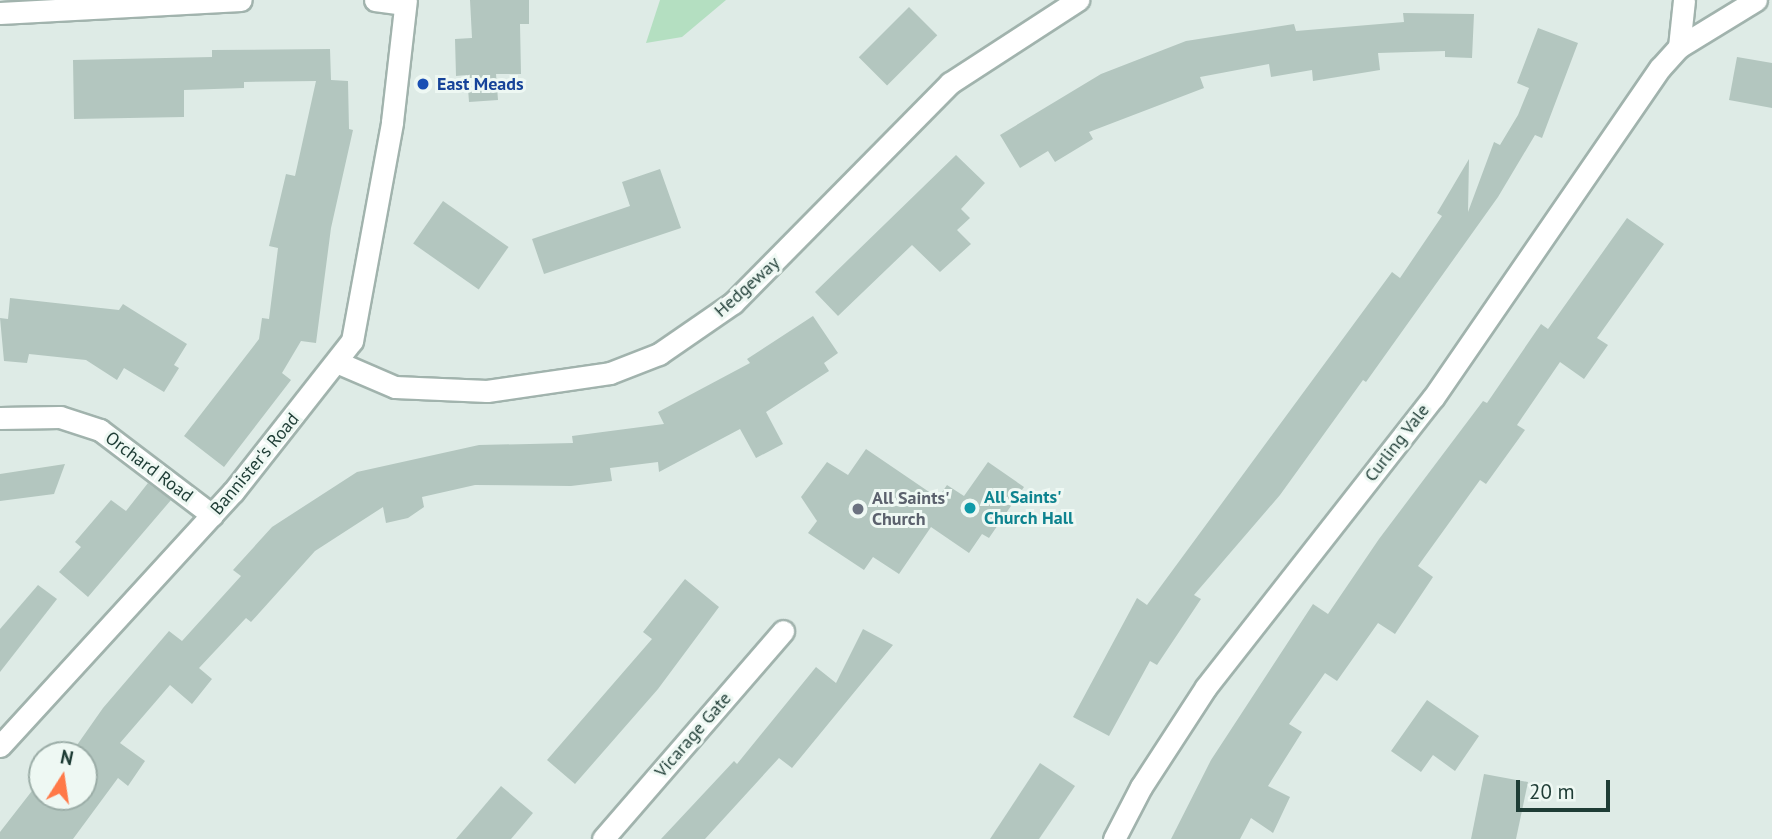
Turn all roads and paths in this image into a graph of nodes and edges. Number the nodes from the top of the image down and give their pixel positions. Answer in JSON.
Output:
{"nodes":[{"id":1,"x":241,"y":0,"type":"edge"},
{"id":2,"x":375,"y":0,"type":"edge"},
{"id":3,"x":1079,"y":0,"type":"edge"},
{"id":4,"x":1684,"y":0,"type":"edge"},
{"id":5,"x":1756,"y":0,"type":"edge"},
{"id":6,"x":405,"y":2,"type":"edge"},
{"id":7,"x":0,"y":13,"type":"edge"},
{"id":8,"x":1679,"y":47,"type":"junction"},
{"id":9,"x":339,"y":363,"type":"junction"},
{"id":10,"x":0,"y":418,"type":"edge"},
{"id":11,"x":212,"y":515,"type":"junction"},
{"id":12,"x":783,"y":631,"type":"dead end"},
{"id":13,"x":0,"y":746,"type":"edge"},
{"id":14,"x":603,"y":839,"type":"edge"},
{"id":15,"x":1114,"y":839,"type":"edge"}],
"edges":[{"from":1,"to":7,"type":"street"},
{"from":2,"to":6,"type":"street"},
{"from":3,"to":9,"type":"street","name":"Hedgeway"},
{"from":4,"to":8,"type":"street"},
{"from":5,"to":8,"type":"street","name":"Curling Vale"},
{"from":6,"to":9,"type":"street","name":"Bannister's Road"},
{"from":8,"to":15,"type":"street","name":"Curling Vale"},
{"from":9,"to":11,"type":"street","name":"Bannister's Road"},
{"from":10,"to":11,"type":"street","name":"Orchard Road"},
{"from":11,"to":13,"type":"street","name":"Bannister's Road"},
{"from":12,"to":14,"type":"street","name":"Vicarage Gate"}]}
